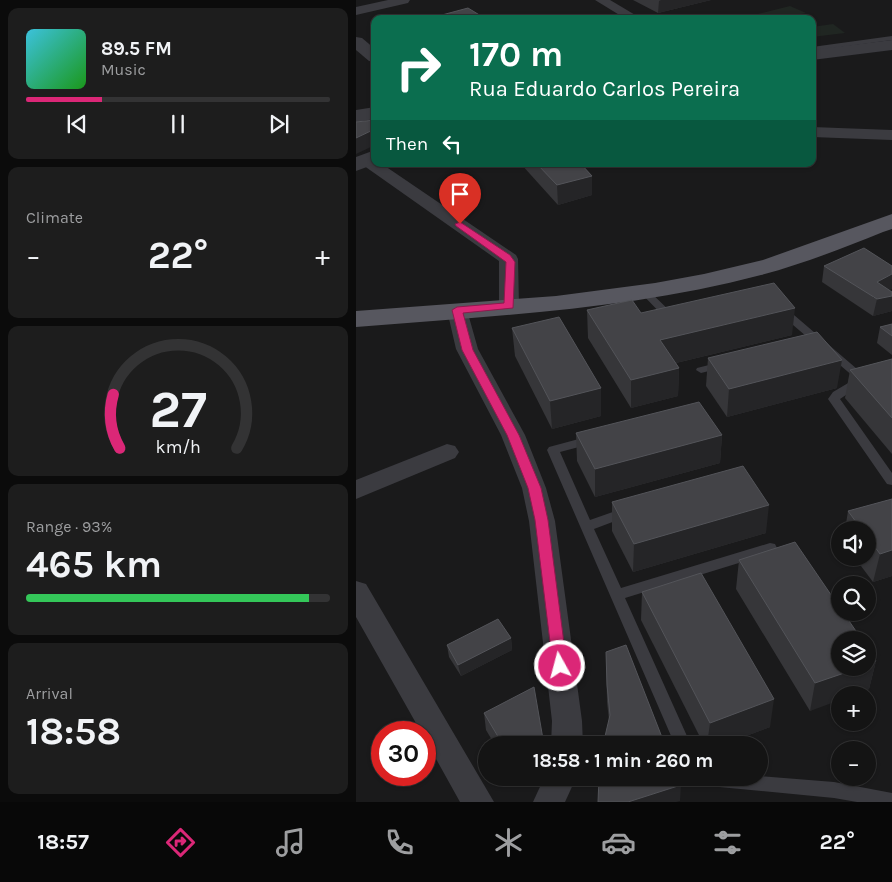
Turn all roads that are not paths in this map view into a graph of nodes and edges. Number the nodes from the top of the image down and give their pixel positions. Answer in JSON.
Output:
{"nodes":[{"id":1,"x":404,"y":0,"type":"edge"},
{"id":2,"x":601,"y":0,"type":"edge"},
{"id":3,"x":356,"y":11,"type":"edge"},
{"id":4,"x":630,"y":15,"type":"edge"},
{"id":5,"x":892,"y":32,"type":"edge"},
{"id":6,"x":892,"y":38,"type":"edge"},
{"id":7,"x":356,"y":42,"type":"edge"},
{"id":8,"x":875,"y":42,"type":"edge"},
{"id":9,"x":816,"y":43,"type":"edge"},
{"id":10,"x":816,"y":49,"type":"edge"},
{"id":11,"x":816,"y":54,"type":"edge"},
{"id":12,"x":371,"y":55,"type":"edge"},
{"id":13,"x":892,"y":59,"type":"edge"},
{"id":14,"x":371,"y":114,"type":"edge"},
{"id":15,"x":356,"y":116,"type":"edge"},
{"id":16,"x":371,"y":122,"type":"edge"},
{"id":17,"x":356,"y":124,"type":"edge"},
{"id":18,"x":371,"y":129,"type":"edge"},
{"id":19,"x":356,"y":131,"type":"edge"},
{"id":20,"x":816,"y":132,"type":"edge"},
{"id":21,"x":892,"y":134,"type":"edge"},
{"id":22,"x":376,"y":167,"type":"edge"},
{"id":23,"x":892,"y":221,"type":"edge"},
{"id":24,"x":644,"y":291,"type":"junction"},
{"id":25,"x":509,"y":306,"type":"junction"},
{"id":26,"x":776,"y":306,"type":"edge"},
{"id":27,"x":457,"y":310,"type":"junction"},
{"id":28,"x":356,"y":319,"type":"edge"},
{"id":29,"x":684,"y":319,"type":"edge"},
{"id":30,"x":730,"y":362,"type":"edge"},
{"id":31,"x":701,"y":370,"type":"dead end"},
{"id":32,"x":601,"y":437,"type":"edge"},
{"id":33,"x":447,"y":452,"type":"dead end"},
{"id":34,"x":891,"y":481,"type":"edge"},
{"id":35,"x":356,"y":490,"type":"edge"},
{"id":36,"x":643,"y":506,"type":"edge"},
{"id":37,"x":587,"y":526,"type":"junction"},
{"id":38,"x":770,"y":548,"type":"edge"},
{"id":39,"x":356,"y":592,"type":"edge"},
{"id":40,"x":617,"y":595,"type":"junction"},
{"id":41,"x":567,"y":736,"type":"edge"},
{"id":42,"x":679,"y":736,"type":"edge"},
{"id":43,"x":768,"y":784,"type":"edge"},
{"id":44,"x":556,"y":786,"type":"edge"},
{"id":45,"x":892,"y":800,"type":"edge"},
{"id":46,"x":478,"y":802,"type":"edge"},
{"id":47,"x":549,"y":802,"type":"edge"}],
"edges":[{"from":1,"to":3,"type":"street"},
{"from":2,"to":4,"type":"street"},
{"from":5,"to":8,"type":"street"},
{"from":6,"to":8,"type":"lane"},
{"from":7,"to":12,"type":"street"},
{"from":8,"to":9,"type":"street"},
{"from":8,"to":10,"type":"lane"},
{"from":8,"to":11,"type":"street"},
{"from":8,"to":13,"type":"street"},
{"from":14,"to":15,"type":"street"},
{"from":16,"to":17,"type":"lane"},
{"from":18,"to":19,"type":"street"},
{"from":20,"to":21,"type":"street"},
{"from":22,"to":25,"type":"street"},
{"from":23,"to":24,"type":"main road"},
{"from":24,"to":25,"type":"main road"},
{"from":24,"to":29,"type":"lane"},
{"from":25,"to":27,"type":"main road"},
{"from":26,"to":34,"type":"lane"},
{"from":27,"to":28,"type":"main road"},
{"from":27,"to":41,"type":"street"},
{"from":30,"to":31,"type":"lane"},
{"from":32,"to":37,"type":"lane"},
{"from":33,"to":35,"type":"street"},
{"from":36,"to":37,"type":"lane"},
{"from":37,"to":40,"type":"lane"},
{"from":38,"to":40,"type":"lane"},
{"from":39,"to":46,"type":"street"},
{"from":40,"to":42,"type":"lane"},
{"from":43,"to":45,"type":"lane"},
{"from":44,"to":47,"type":"street"}]}
